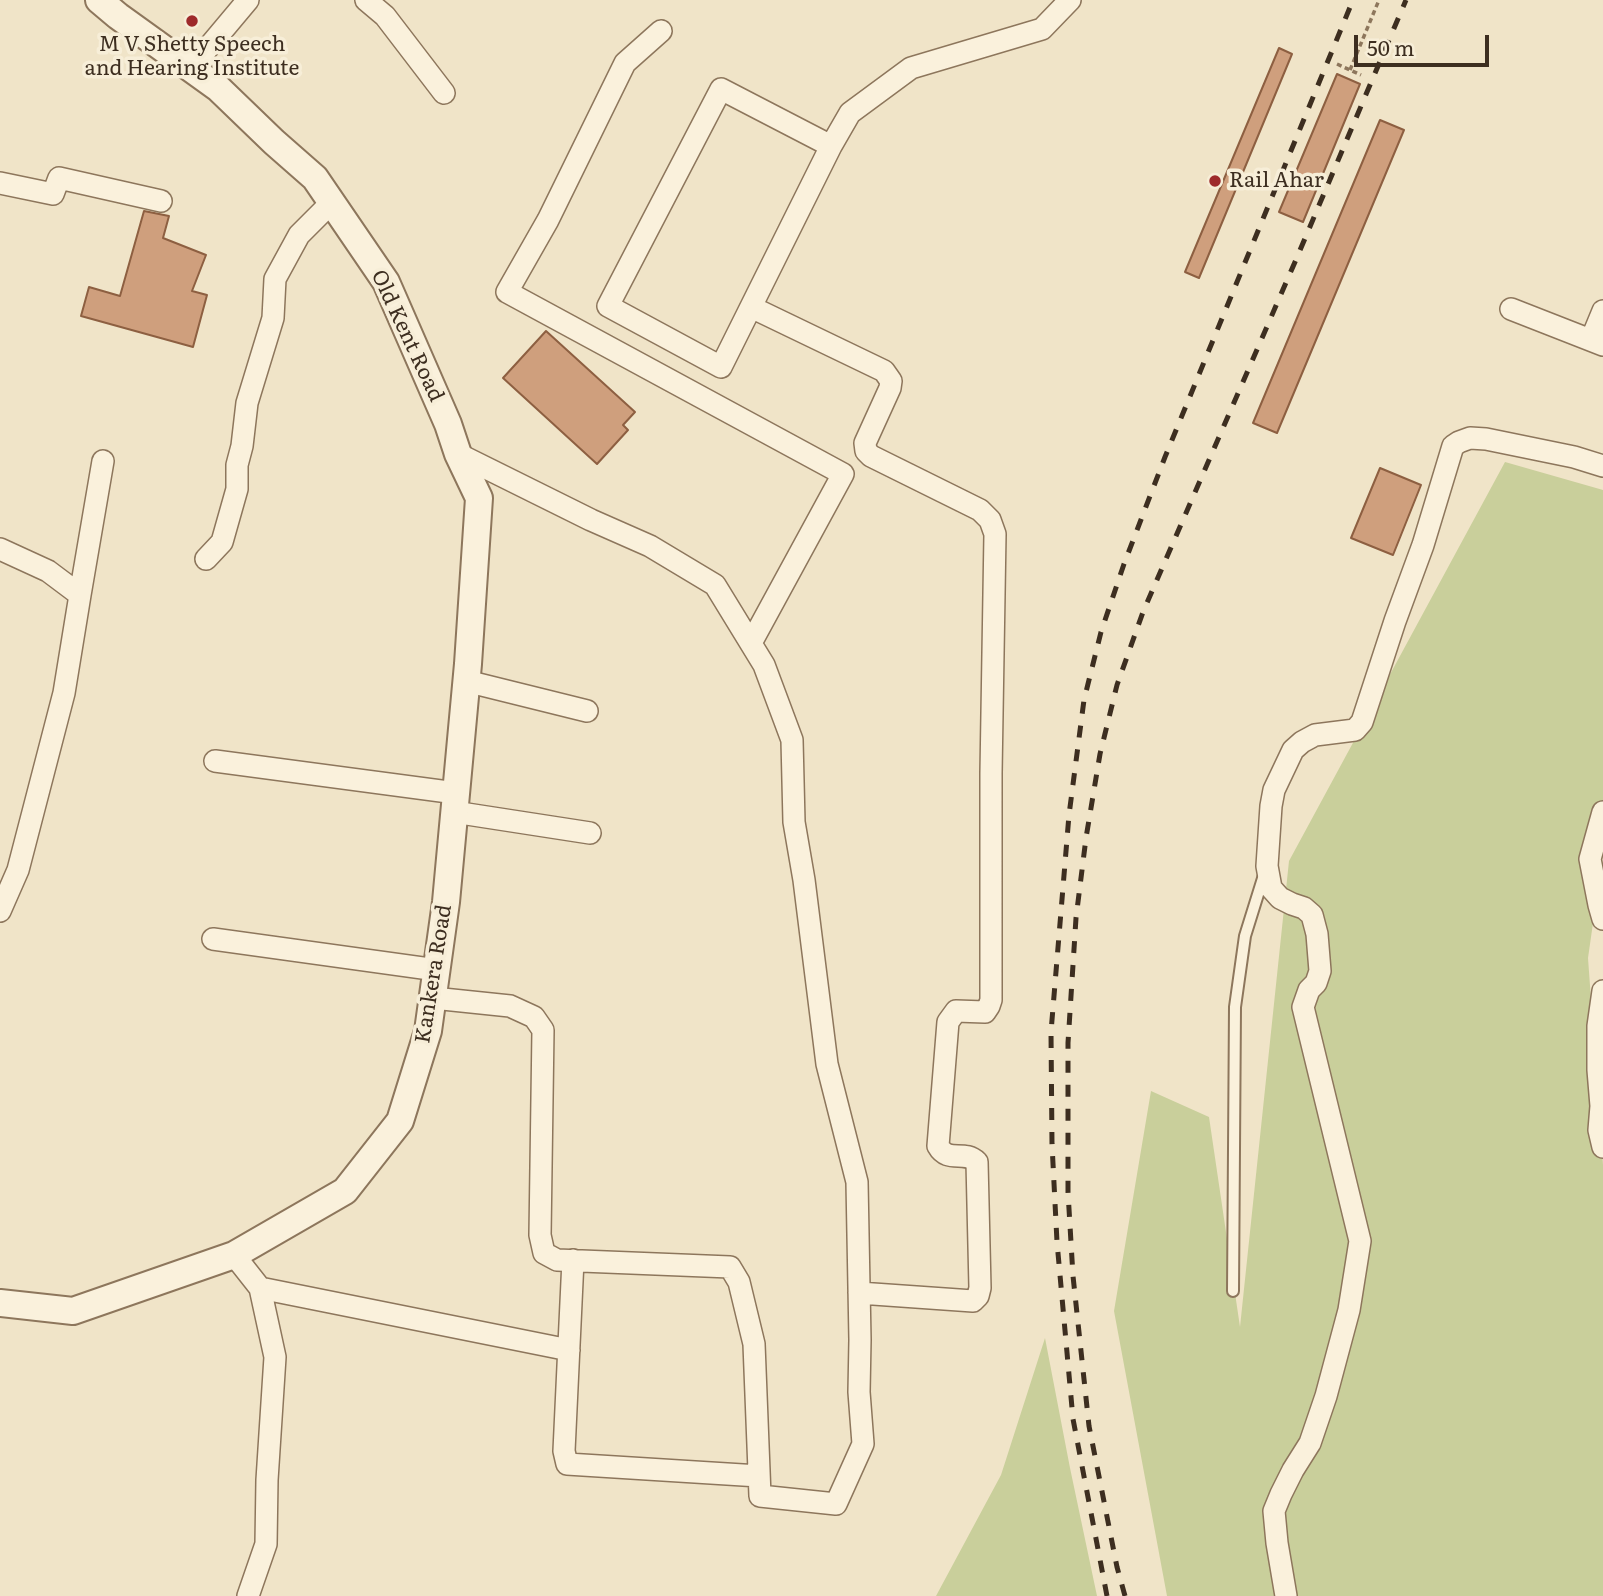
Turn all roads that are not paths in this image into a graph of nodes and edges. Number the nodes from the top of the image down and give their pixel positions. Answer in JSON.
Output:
{"nodes":[{"id":1,"x":99,"y":0,"type":"edge"},
{"id":2,"x":248,"y":0,"type":"edge"},
{"id":3,"x":366,"y":0,"type":"edge"},
{"id":4,"x":1070,"y":0,"type":"edge"},
{"id":5,"x":661,"y":31,"type":"dead end"},
{"id":6,"x":191,"y":68,"type":"junction"},
{"id":7,"x":444,"y":93,"type":"dead end"},
{"id":8,"x":831,"y":146,"type":"junction"},
{"id":9,"x":0,"y":183,"type":"edge"},
{"id":10,"x":161,"y":201,"type":"dead end"},
{"id":11,"x":332,"y":202,"type":"junction"},
{"id":12,"x":751,"y":307,"type":"junction"},
{"id":13,"x":1511,"y":309,"type":"dead end"},
{"id":14,"x":1603,"y":311,"type":"edge"},
{"id":15,"x":1597,"y":343,"type":"edge"},
{"id":16,"x":458,"y":454,"type":"junction"},
{"id":17,"x":103,"y":461,"type":"dead end"},
{"id":18,"x":1603,"y":466,"type":"edge"},
{"id":19,"x":0,"y":549,"type":"edge"},
{"id":20,"x":206,"y":559,"type":"dead end"},
{"id":21,"x":80,"y":595,"type":"junction"},
{"id":22,"x":751,"y":643,"type":"junction"},
{"id":23,"x":467,"y":681,"type":"junction"},
{"id":24,"x":587,"y":711,"type":"dead end"},
{"id":25,"x":215,"y":761,"type":"dead end"},
{"id":26,"x":455,"y":802,"type":"junction"},
{"id":27,"x":1603,"y":813,"type":"edge"},
{"id":28,"x":590,"y":833,"type":"dead end"},
{"id":29,"x":1267,"y":866,"type":"junction"},
{"id":30,"x":0,"y":911,"type":"edge"},
{"id":31,"x":1603,"y":919,"type":"edge"},
{"id":32,"x":213,"y":939,"type":"dead end"},
{"id":33,"x":437,"y":970,"type":"junction"},
{"id":34,"x":1603,"y":991,"type":"edge"},
{"id":35,"x":433,"y":999,"type":"junction"},
{"id":36,"x":1601,"y":1043,"type":"edge"},
{"id":37,"x":1603,"y":1147,"type":"edge"},
{"id":38,"x":234,"y":1255,"type":"junction"},
{"id":39,"x":573,"y":1260,"type":"junction"},
{"id":40,"x":260,"y":1288,"type":"junction"},
{"id":41,"x":1233,"y":1291,"type":"dead end"},
{"id":42,"x":859,"y":1293,"type":"junction"},
{"id":43,"x":0,"y":1303,"type":"edge"},
{"id":44,"x":569,"y":1350,"type":"junction"},
{"id":45,"x":759,"y":1476,"type":"junction"},
{"id":46,"x":248,"y":1596,"type":"edge"},
{"id":47,"x":1286,"y":1596,"type":"edge"}],
"edges":[{"from":1,"to":6,"type":"street","name":"Old Kent Road"},
{"from":2,"to":6,"type":"street"},
{"from":3,"to":7,"type":"street"},
{"from":4,"to":8,"type":"street"},
{"from":5,"to":22,"type":"street"},
{"from":6,"to":11,"type":"street","name":"Old Kent Road"},
{"from":8,"to":12,"type":"street"},
{"from":8,"to":12,"type":"street"},
{"from":9,"to":10,"type":"street"},
{"from":11,"to":16,"type":"street","name":"Old Kent Road"},
{"from":11,"to":20,"type":"street"},
{"from":12,"to":42,"type":"street"},
{"from":13,"to":15,"type":"street"},
{"from":14,"to":15,"type":"street"},
{"from":16,"to":22,"type":"street"},
{"from":16,"to":23,"type":"street","name":"Kankera Road"},
{"from":17,"to":21,"type":"street"},
{"from":18,"to":29,"type":"street"},
{"from":19,"to":21,"type":"street"},
{"from":21,"to":30,"type":"street"},
{"from":22,"to":42,"type":"street"},
{"from":23,"to":24,"type":"street"},
{"from":23,"to":26,"type":"street","name":"Kankera Road"},
{"from":25,"to":26,"type":"street"},
{"from":26,"to":28,"type":"street"},
{"from":26,"to":33,"type":"street","name":"Kankera Road"},
{"from":27,"to":31,"type":"street"},
{"from":29,"to":41,"type":"lane"},
{"from":29,"to":47,"type":"street"},
{"from":32,"to":33,"type":"street"},
{"from":33,"to":35,"type":"street","name":"Kankera Road"},
{"from":34,"to":36,"type":"street"},
{"from":35,"to":38,"type":"street","name":"Kankera Road"},
{"from":35,"to":39,"type":"street"},
{"from":36,"to":37,"type":"street"},
{"from":38,"to":40,"type":"street"},
{"from":38,"to":43,"type":"street","name":"Kankera Road"},
{"from":39,"to":44,"type":"street"},
{"from":39,"to":45,"type":"street"},
{"from":40,"to":44,"type":"street"},
{"from":40,"to":46,"type":"street"},
{"from":42,"to":45,"type":"street"},
{"from":44,"to":45,"type":"street"}]}
